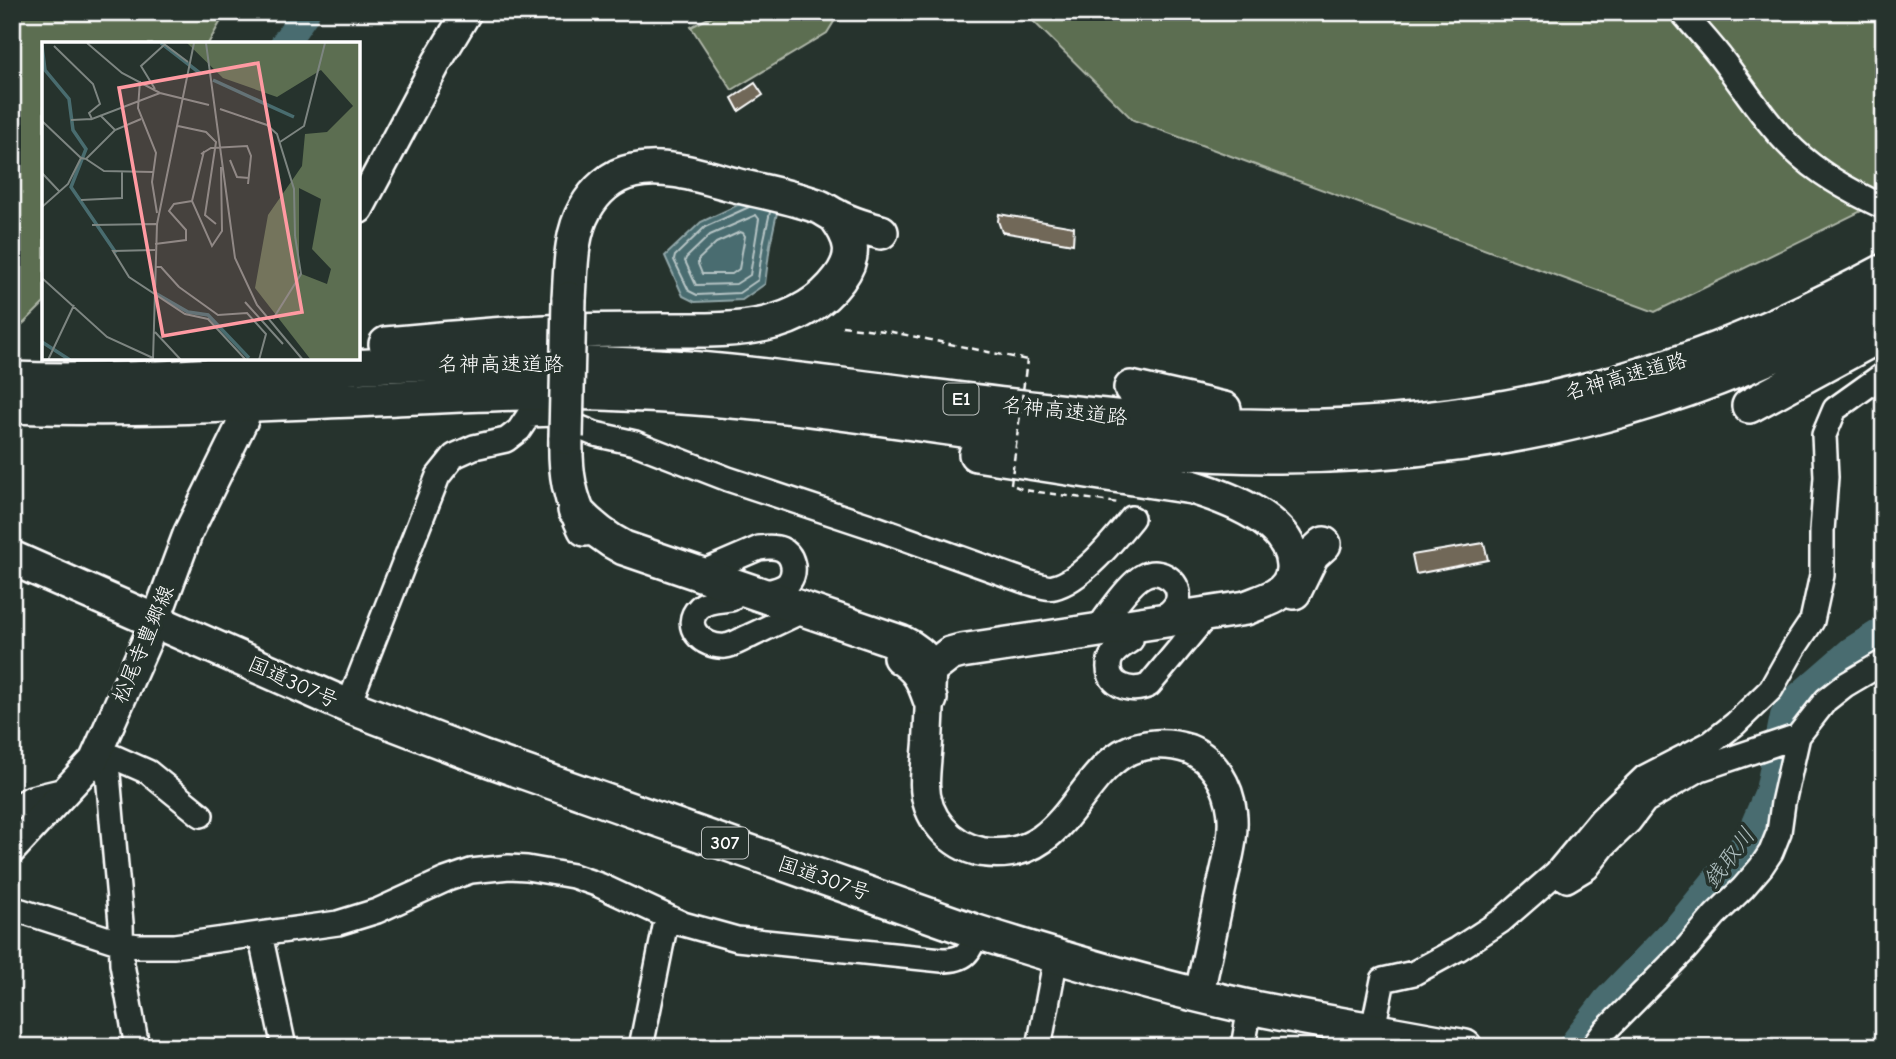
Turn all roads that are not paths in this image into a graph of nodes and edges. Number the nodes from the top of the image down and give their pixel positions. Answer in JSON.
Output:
{"nodes":[{"id":1,"x":467,"y":12,"type":"edge"},
{"id":2,"x":1682,"y":12,"type":"edge"},
{"id":3,"x":360,"y":207,"type":"edge"},
{"id":4,"x":1884,"y":207,"type":"edge"},
{"id":5,"x":836,"y":216,"type":"junction"},
{"id":6,"x":881,"y":232,"type":"dead end"},
{"id":7,"x":1884,"y":271,"type":"edge"},
{"id":8,"x":1884,"y":302,"type":"edge"},
{"id":9,"x":1884,"y":333,"type":"edge"},
{"id":10,"x":360,"y":347,"type":"edge"},
{"id":11,"x":236,"y":360,"type":"edge"},
{"id":12,"x":1884,"y":374,"type":"edge"},
{"id":13,"x":12,"y":379,"type":"edge"},
{"id":14,"x":117,"y":379,"type":"junction"},
{"id":15,"x":1131,"y":388,"type":"dead end"},
{"id":16,"x":629,"y":394,"type":"junction"},
{"id":17,"x":12,"y":406,"type":"edge"},
{"id":18,"x":1749,"y":406,"type":"dead end"},
{"id":19,"x":244,"y":419,"type":"dead end"},
{"id":20,"x":1333,"y":425,"type":"junction"},
{"id":21,"x":1132,"y":518,"type":"road end"},
{"id":22,"x":1324,"y":544,"type":"dead end"},
{"id":23,"x":12,"y":558,"type":"edge"},
{"id":24,"x":690,"y":578,"type":"junction"},
{"id":25,"x":745,"y":596,"type":"junction"},
{"id":26,"x":796,"y":614,"type":"junction"},
{"id":27,"x":155,"y":622,"type":"junction"},
{"id":28,"x":1200,"y":623,"type":"junction"},
{"id":29,"x":1144,"y":631,"type":"junction"},
{"id":30,"x":1090,"y":639,"type":"junction"},
{"id":31,"x":1884,"y":662,"type":"edge"},
{"id":32,"x":931,"y":684,"type":"junction"},
{"id":33,"x":348,"y":706,"type":"junction"},
{"id":34,"x":1798,"y":736,"type":"junction"},
{"id":35,"x":94,"y":760,"type":"junction"},
{"id":36,"x":69,"y":789,"type":"junction"},
{"id":37,"x":12,"y":809,"type":"edge"},
{"id":38,"x":201,"y":815,"type":"dead end"},
{"id":39,"x":12,"y":849,"type":"edge"},
{"id":40,"x":1556,"y":873,"type":"junction"},
{"id":41,"x":12,"y":908,"type":"edge"},
{"id":42,"x":667,"y":917,"type":"junction"},
{"id":43,"x":976,"y":932,"type":"junction"},
{"id":44,"x":260,"y":934,"type":"junction"},
{"id":45,"x":121,"y":943,"type":"junction"},
{"id":46,"x":1056,"y":957,"type":"junction"},
{"id":47,"x":1199,"y":995,"type":"junction"},
{"id":48,"x":1250,"y":1007,"type":"junction"},
{"id":49,"x":1373,"y":1030,"type":"junction"},
{"id":50,"x":137,"y":1047,"type":"edge"},
{"id":51,"x":284,"y":1047,"type":"edge"},
{"id":52,"x":641,"y":1047,"type":"edge"},
{"id":53,"x":1039,"y":1047,"type":"edge"},
{"id":54,"x":1242,"y":1047,"type":"edge"},
{"id":55,"x":1465,"y":1047,"type":"edge"},
{"id":56,"x":1593,"y":1047,"type":"edge"}],
"edges":[{"from":1,"to":3,"type":"main road"},
{"from":2,"to":4,"type":"street"},
{"from":5,"to":6,"type":"highway"},
{"from":5,"to":10,"type":"highway"},
{"from":5,"to":24,"type":"highway","bridge":true},
{"from":7,"to":20,"type":"highway","name":"名神高速道路","number":"E1"},
{"from":8,"to":16,"type":"highway","name":"名神高速道路","number":"E1"},
{"from":9,"to":18,"type":"highway"},
{"from":11,"to":14,"type":"highway"},
{"from":12,"to":40,"type":"street"},
{"from":13,"to":14,"type":"highway","name":"名神高速道路","number":"E1"},
{"from":14,"to":20,"type":"highway","name":"名神高速道路","number":"E1"},
{"from":15,"to":20,"type":"highway"},
{"from":16,"to":17,"type":"highway","name":"名神高速道路","number":"E1"},
{"from":16,"to":28,"type":"highway"},
{"from":19,"to":27,"type":"main road","name":"松尾寺豊郷線"},
{"from":21,"to":33,"type":"street"},
{"from":22,"to":28,"type":"highway"},
{"from":23,"to":27,"type":"highway","name":"国道307号","number":"307"},
{"from":24,"to":25,"type":"highway"},
{"from":24,"to":25,"type":"street"},
{"from":25,"to":26,"type":"highway"},
{"from":25,"to":26,"type":"street"},
{"from":26,"to":32,"type":"highway"},
{"from":27,"to":33,"type":"highway","name":"国道307号","number":"307"},
{"from":27,"to":35,"type":"main road","name":"松尾寺豊郷線"},
{"from":28,"to":29,"type":"highway"},
{"from":28,"to":29,"type":"street"},
{"from":29,"to":30,"type":"highway"},
{"from":29,"to":30,"type":"street"},
{"from":30,"to":32,"type":"highway"},
{"from":31,"to":34,"type":"street"},
{"from":32,"to":47,"type":"main road"},
{"from":33,"to":43,"type":"highway","name":"国道307号","number":"307"},
{"from":34,"to":40,"type":"street"},
{"from":34,"to":56,"type":"street"},
{"from":35,"to":36,"type":"main road","name":"松尾寺豊郷線"},
{"from":35,"to":38,"type":"street"},
{"from":35,"to":45,"type":"street"},
{"from":36,"to":37,"type":"street"},
{"from":36,"to":39,"type":"main road","name":"松尾寺豊郷線"},
{"from":40,"to":49,"type":"street"},
{"from":41,"to":45,"type":"street"},
{"from":42,"to":43,"type":"street"},
{"from":42,"to":44,"type":"street"},
{"from":42,"to":52,"type":"street"},
{"from":43,"to":46,"type":"highway","name":"国道307号","number":"307"},
{"from":44,"to":45,"type":"street"},
{"from":44,"to":51,"type":"street"},
{"from":45,"to":50,"type":"street"},
{"from":46,"to":47,"type":"highway","name":"国道307号","number":"307"},
{"from":46,"to":53,"type":"street"},
{"from":47,"to":48,"type":"highway","name":"国道307号","number":"307"},
{"from":48,"to":49,"type":"highway","name":"国道307号","number":"307"},
{"from":48,"to":54,"type":"street"},
{"from":49,"to":55,"type":"highway","name":"国道307号","number":"307"}]}
